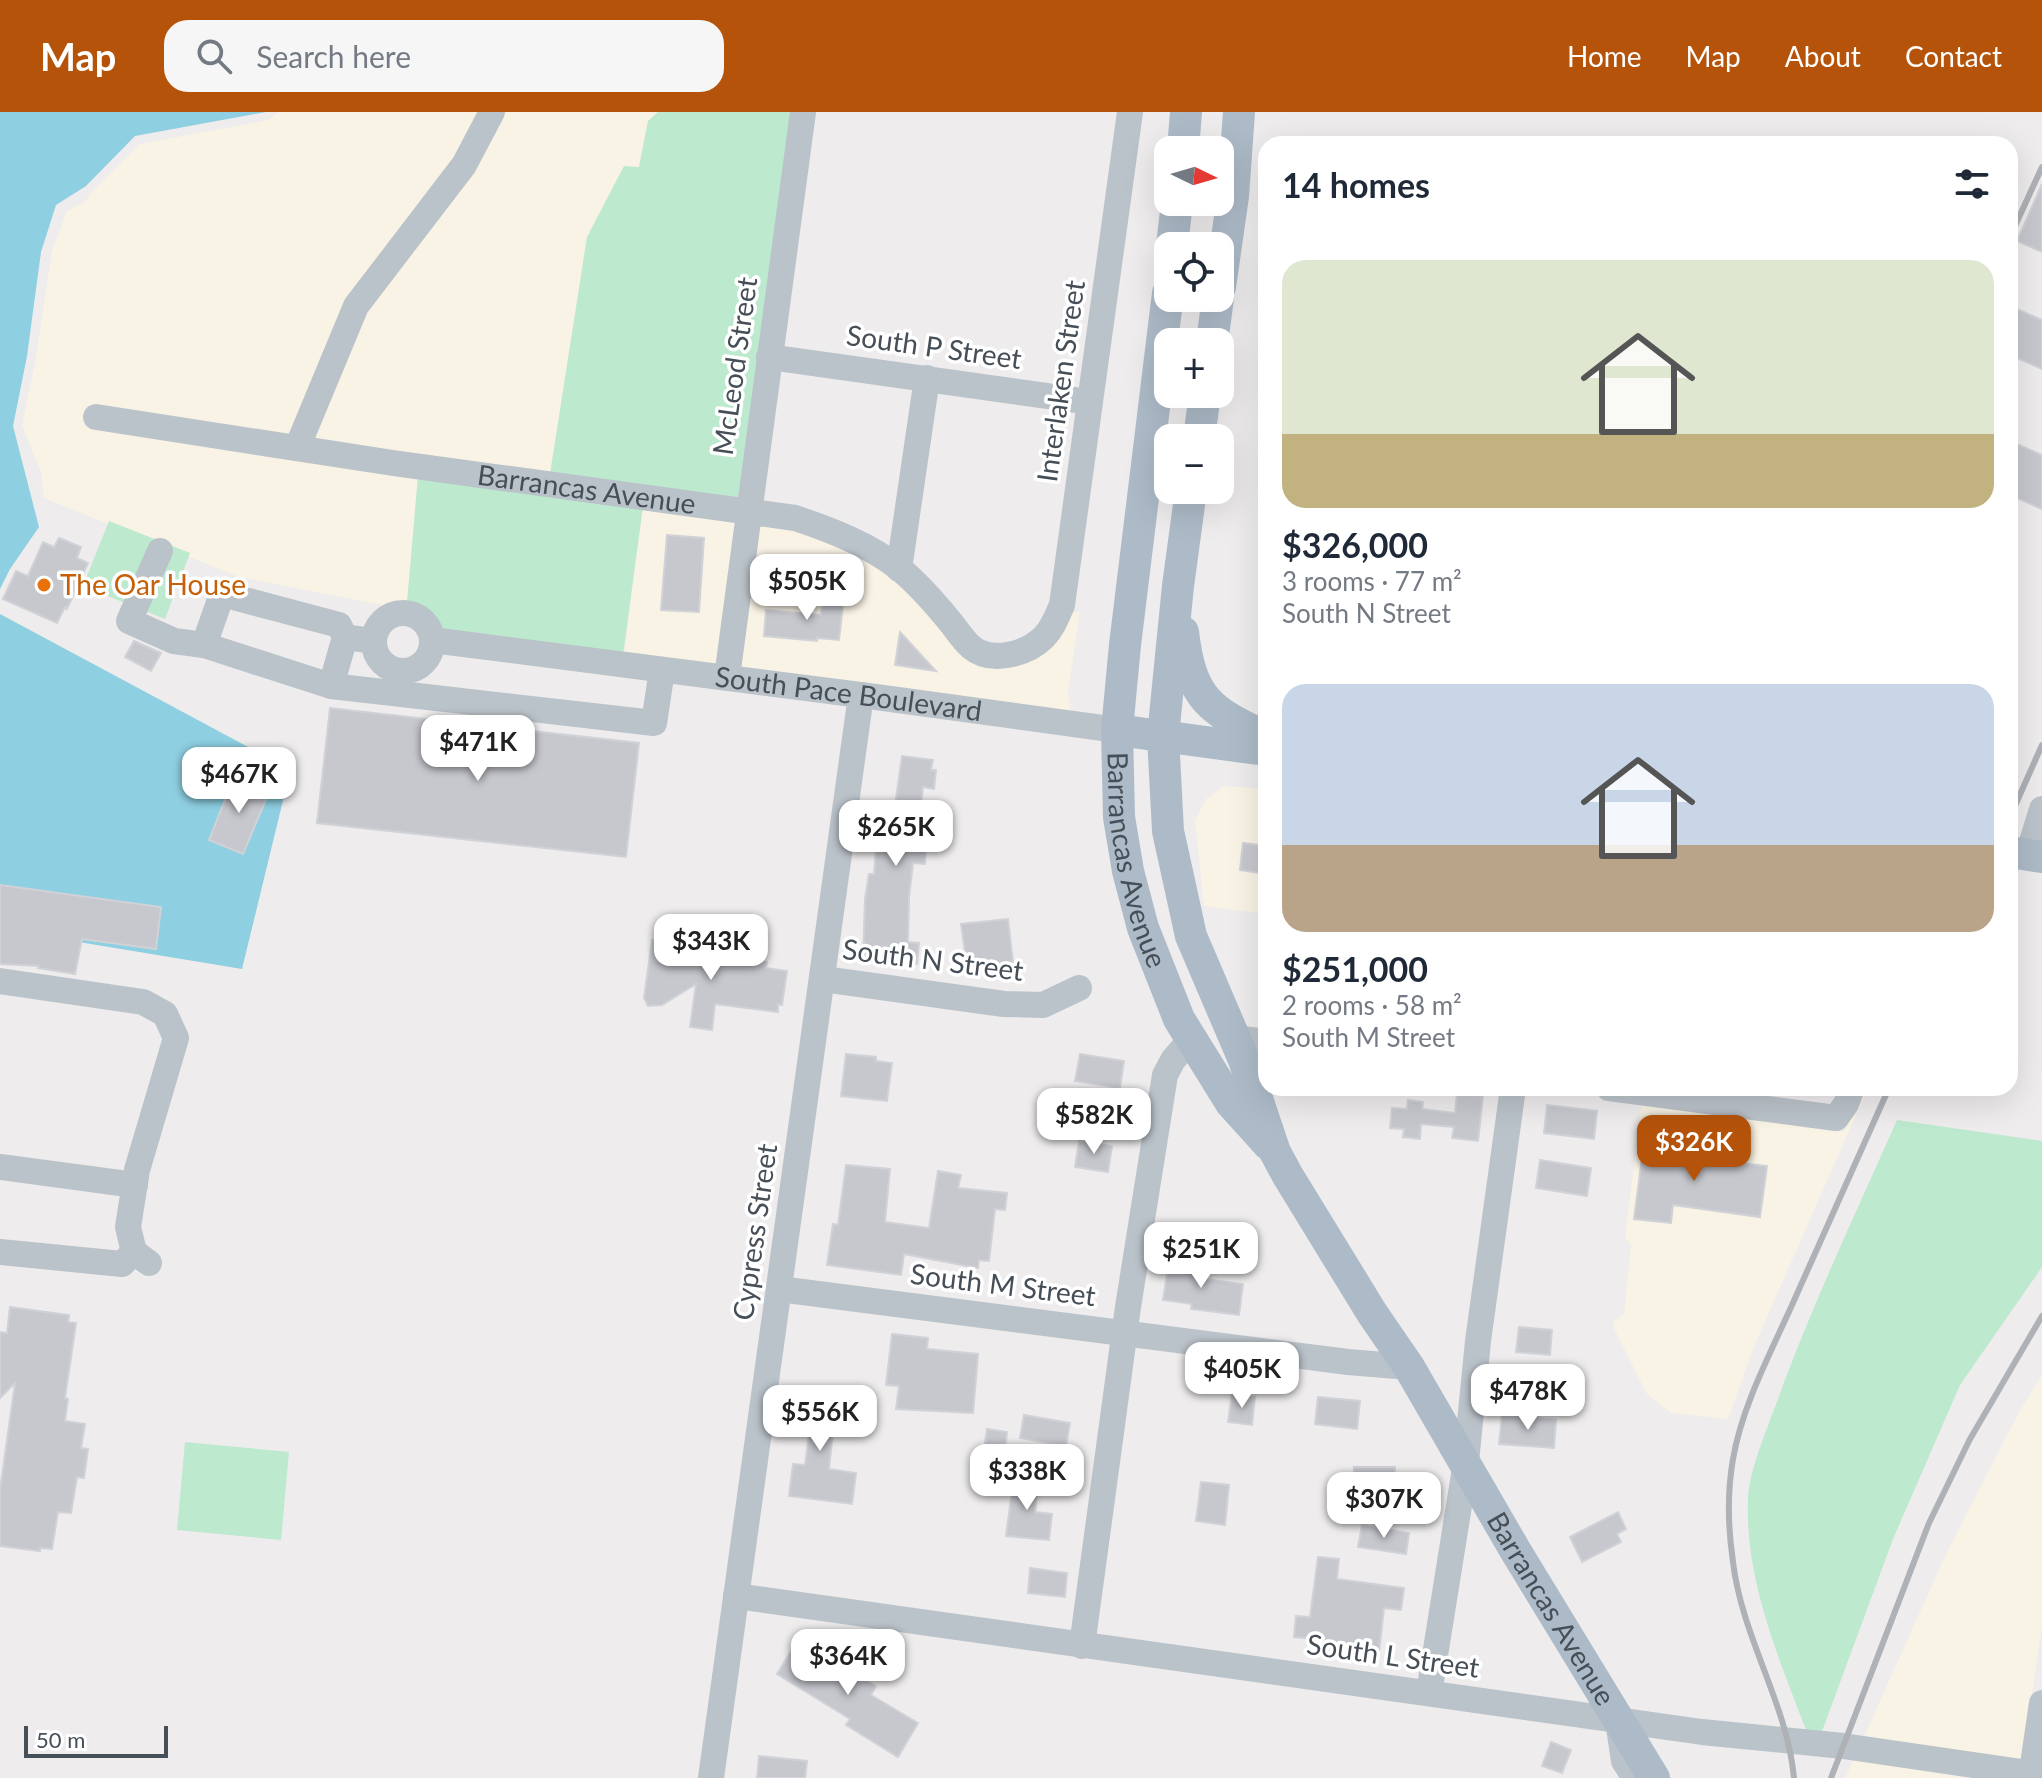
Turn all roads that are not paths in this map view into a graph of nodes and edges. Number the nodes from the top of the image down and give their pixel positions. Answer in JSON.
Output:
{"nodes":[{"id":1,"x":492,"y":112,"type":"edge"},
{"id":2,"x":803,"y":112,"type":"edge"},
{"id":3,"x":1130,"y":112,"type":"edge"},
{"id":4,"x":1186,"y":112,"type":"edge"},
{"id":5,"x":1239,"y":112,"type":"edge"},
{"id":6,"x":1184,"y":136,"type":"edge"},
{"id":7,"x":1228,"y":232,"type":"edge"},
{"id":8,"x":1166,"y":312,"type":"edge"},
{"id":9,"x":769,"y":357,"type":"junction"},
{"id":10,"x":927,"y":378,"type":"junction"},
{"id":11,"x":1090,"y":402,"type":"junction"},
{"id":12,"x":96,"y":417,"type":"dead end"},
{"id":13,"x":297,"y":448,"type":"junction"},
{"id":14,"x":1189,"y":504,"type":"edge"},
{"id":15,"x":748,"y":511,"type":"junction"},
{"id":16,"x":160,"y":551,"type":"dead end"},
{"id":17,"x":899,"y":569,"type":"junction"},
{"id":18,"x":1178,"y":586,"type":"junction"},
{"id":19,"x":345,"y":637,"type":"junction"},
{"id":20,"x":432,"y":640,"type":"junction"},
{"id":21,"x":373,"y":641,"type":"junction"},
{"id":22,"x":204,"y":645,"type":"junction"},
{"id":23,"x":1030,"y":647,"type":"joint"},
{"id":24,"x":662,"y":670,"type":"junction"},
{"id":25,"x":727,"y":677,"type":"junction"},
{"id":26,"x":331,"y":686,"type":"junction"},
{"id":27,"x":861,"y":695,"type":"junction"},
{"id":28,"x":1117,"y":730,"type":"junction"},
{"id":29,"x":1258,"y":733,"type":"edge"},
{"id":30,"x":1163,"y":736,"type":"junction"},
{"id":31,"x":1258,"y":749,"type":"edge"},
{"id":32,"x":2042,"y":809,"type":"edge"},
{"id":33,"x":2027,"y":855,"type":"edge"},
{"id":34,"x":823,"y":979,"type":"junction"},
{"id":35,"x":0,"y":981,"type":"edge"},
{"id":36,"x":1079,"y":988,"type":"dead end"},
{"id":37,"x":1234,"y":1038,"type":"junction"},
{"id":38,"x":1191,"y":1039,"type":"junction"},
{"id":39,"x":1258,"y":1041,"type":"edge"},
{"id":40,"x":1512,"y":1096,"type":"edge"},
{"id":41,"x":1670,"y":1096,"type":"edge"},
{"id":42,"x":1849,"y":1096,"type":"edge"},
{"id":43,"x":1275,"y":1152,"type":"junction"},
{"id":44,"x":0,"y":1167,"type":"edge"},
{"id":45,"x":135,"y":1185,"type":"junction"},
{"id":46,"x":0,"y":1252,"type":"edge"},
{"id":47,"x":779,"y":1289,"type":"junction"},
{"id":48,"x":1127,"y":1320,"type":"junction"},
{"id":49,"x":1409,"y":1367,"type":"junction"},
{"id":50,"x":1466,"y":1462,"type":"junction"},
{"id":51,"x":736,"y":1596,"type":"junction"},
{"id":52,"x":1082,"y":1646,"type":"junction"},
{"id":53,"x":1429,"y":1693,"type":"junction"},
{"id":54,"x":2042,"y":1703,"type":"edge"},
{"id":55,"x":1618,"y":1719,"type":"junction"},
{"id":56,"x":2035,"y":1776,"type":"edge"},
{"id":57,"x":711,"y":1778,"type":"edge"},
{"id":58,"x":1635,"y":1778,"type":"edge"},
{"id":59,"x":1654,"y":1778,"type":"edge"}],
"edges":[{"from":1,"to":13,"type":"street"},
{"from":2,"to":9,"type":"street","name":"McLeod Street"},
{"from":3,"to":11,"type":"street","name":"Interlaken Street"},
{"from":4,"to":6,"type":"main road"},
{"from":5,"to":7,"type":"main road"},
{"from":8,"to":28,"type":"main road","name":"Barrancas Avenue"},
{"from":9,"to":10,"type":"street","name":"South P Street"},
{"from":9,"to":15,"type":"street","name":"McLeod Street"},
{"from":10,"to":11,"type":"street","name":"South P Street"},
{"from":10,"to":17,"type":"street"},
{"from":11,"to":23,"type":"street","name":"Interlaken Street"},
{"from":12,"to":13,"type":"street","name":"Barrancas Avenue"},
{"from":13,"to":15,"type":"street","name":"Barrancas Avenue"},
{"from":14,"to":18,"type":"main road","name":"Barrancas Avenue"},
{"from":15,"to":17,"type":"street","name":"Barrancas Avenue"},
{"from":15,"to":25,"type":"street","name":"McLeod Street"},
{"from":16,"to":22,"type":"street"},
{"from":17,"to":23,"type":"street","name":"Barrancas Avenue"},
{"from":18,"to":29,"type":"main road"},
{"from":18,"to":30,"type":"main road","name":"Barrancas Avenue"},
{"from":19,"to":21,"type":"street"},
{"from":19,"to":22,"type":"street"},
{"from":19,"to":26,"type":"street"},
{"from":20,"to":21,"type":"street"},
{"from":20,"to":21,"type":"street"},
{"from":20,"to":24,"type":"street","name":"South Pace Boulevard"},
{"from":22,"to":26,"type":"street"},
{"from":24,"to":25,"type":"street","name":"South Pace Boulevard"},
{"from":24,"to":26,"type":"street"},
{"from":25,"to":27,"type":"street","name":"South Pace Boulevard"},
{"from":27,"to":28,"type":"street","name":"South Pace Boulevard"},
{"from":27,"to":34,"type":"street","name":"Cypress Street"},
{"from":28,"to":30,"type":"main road","name":"South Pace Boulevard"},
{"from":28,"to":38,"type":"main road","name":"Barrancas Avenue"},
{"from":30,"to":31,"type":"main road","name":"South Pace Boulevard"},
{"from":30,"to":37,"type":"main road","name":"Barrancas Avenue"},
{"from":32,"to":33,"type":"street"},
{"from":34,"to":36,"type":"street","name":"South N Street"},
{"from":34,"to":47,"type":"street","name":"Cypress Street"},
{"from":35,"to":45,"type":"street"},
{"from":37,"to":39,"type":"street"},
{"from":37,"to":43,"type":"main road","name":"Barrancas Avenue"},
{"from":38,"to":43,"type":"main road","name":"Barrancas Avenue"},
{"from":38,"to":48,"type":"street"},
{"from":40,"to":50,"type":"street"},
{"from":41,"to":42,"type":"street"},
{"from":43,"to":49,"type":"main road","name":"Barrancas Avenue"},
{"from":44,"to":45,"type":"street"},
{"from":45,"to":46,"type":"street"},
{"from":47,"to":48,"type":"street","name":"South M Street"},
{"from":47,"to":51,"type":"street","name":"Cypress Street"},
{"from":48,"to":49,"type":"street","name":"South M Street"},
{"from":48,"to":52,"type":"street"},
{"from":49,"to":50,"type":"main road","name":"Barrancas Avenue"},
{"from":50,"to":53,"type":"street"},
{"from":50,"to":55,"type":"main road","name":"Barrancas Avenue"},
{"from":51,"to":52,"type":"street","name":"South L Street"},
{"from":51,"to":57,"type":"street","name":"Cypress Street"},
{"from":52,"to":53,"type":"street","name":"South L Street"},
{"from":53,"to":55,"type":"street","name":"South L Street"},
{"from":54,"to":56,"type":"street"},
{"from":55,"to":56,"type":"street","name":"South L Street"},
{"from":55,"to":58,"type":"street"},
{"from":55,"to":59,"type":"main road","name":"Barrancas Avenue"}]}
